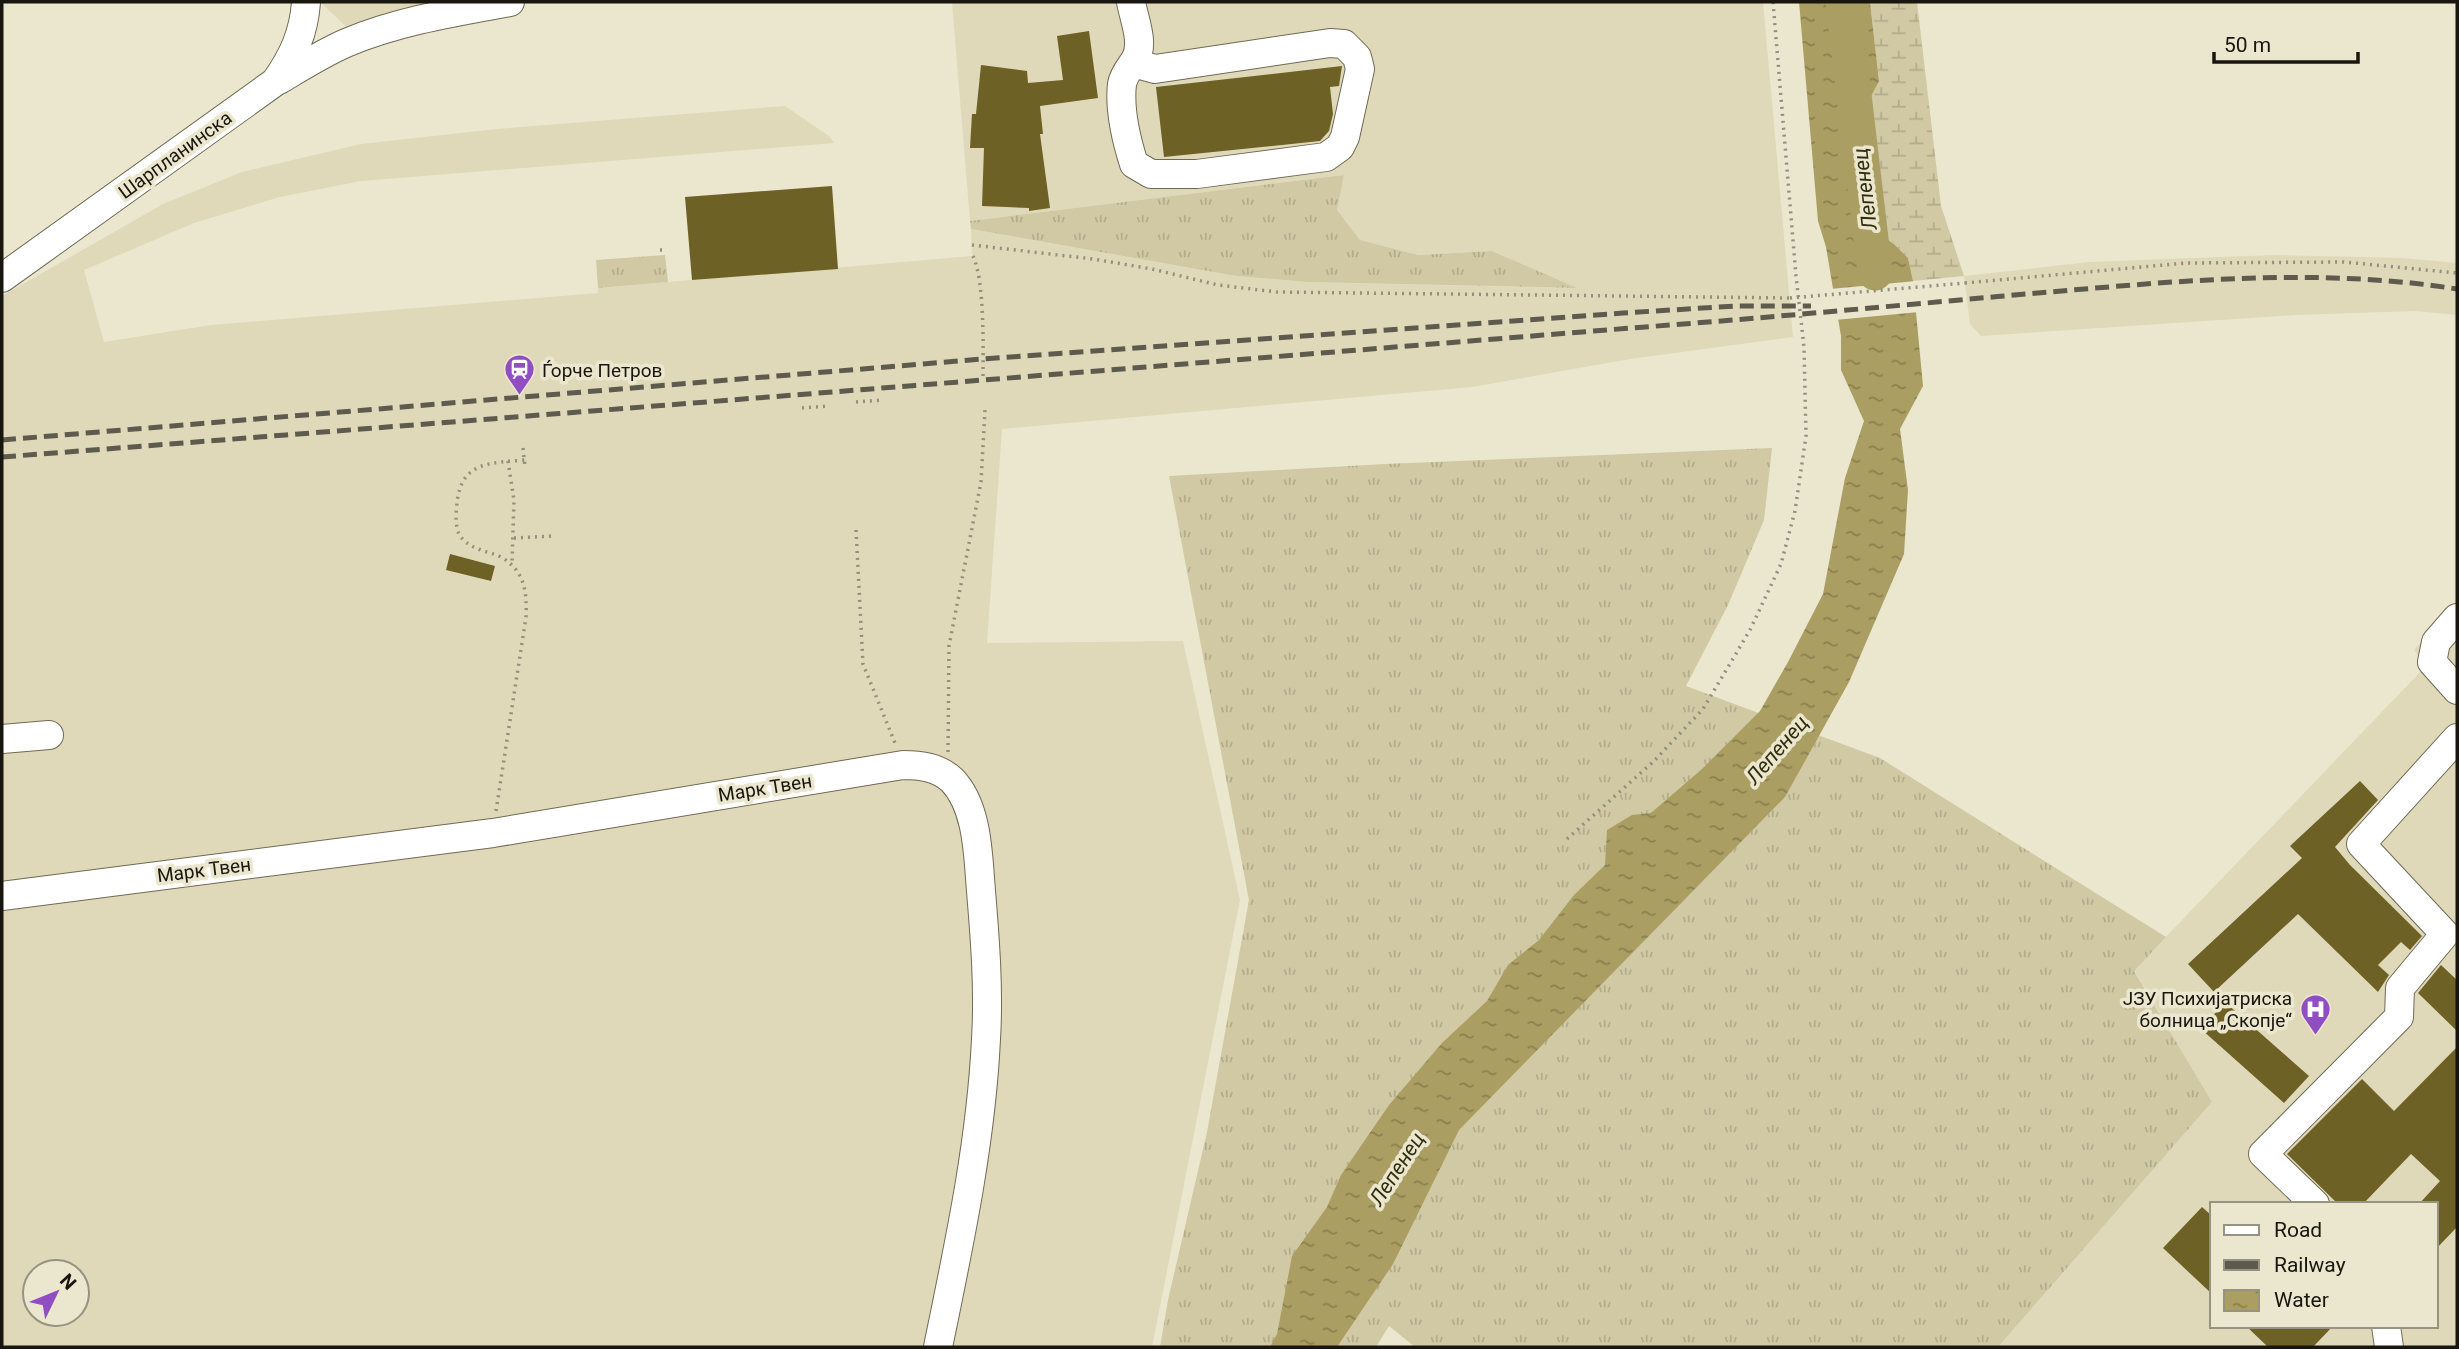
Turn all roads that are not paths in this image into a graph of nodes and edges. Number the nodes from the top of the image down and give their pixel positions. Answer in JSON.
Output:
{"nodes":[{"id":1,"x":306,"y":2,"type":"edge"},
{"id":2,"x":510,"y":2,"type":"edge"},
{"id":3,"x":1131,"y":2,"type":"edge"},
{"id":4,"x":1136,"y":59,"type":"junction"},
{"id":5,"x":275,"y":82,"type":"junction"},
{"id":6,"x":2,"y":278,"type":"edge"},
{"id":7,"x":2457,"y":618,"type":"edge"},
{"id":8,"x":2457,"y":690,"type":"edge"},
{"id":9,"x":49,"y":735,"type":"dead end"},
{"id":10,"x":2457,"y":738,"type":"edge"},
{"id":11,"x":2,"y":739,"type":"edge"},
{"id":12,"x":2,"y":896,"type":"edge"},
{"id":13,"x":2313,"y":1202,"type":"edge"},
{"id":14,"x":2386,"y":1328,"type":"edge"},
{"id":15,"x":938,"y":1347,"type":"edge"},
{"id":16,"x":2389,"y":1347,"type":"edge"}],
"edges":[{"from":1,"to":5,"type":"street","name":"Шарпланинска"},
{"from":2,"to":5,"type":"street"},
{"from":3,"to":4,"type":"street"},
{"from":4,"to":4,"type":"street"},
{"from":5,"to":6,"type":"street","name":"Шарпланинска"},
{"from":7,"to":8,"type":"street"},
{"from":9,"to":11,"type":"street"},
{"from":10,"to":13,"type":"street"},
{"from":12,"to":15,"type":"street","name":"Марк Твен"},
{"from":14,"to":16,"type":"street"}]}
